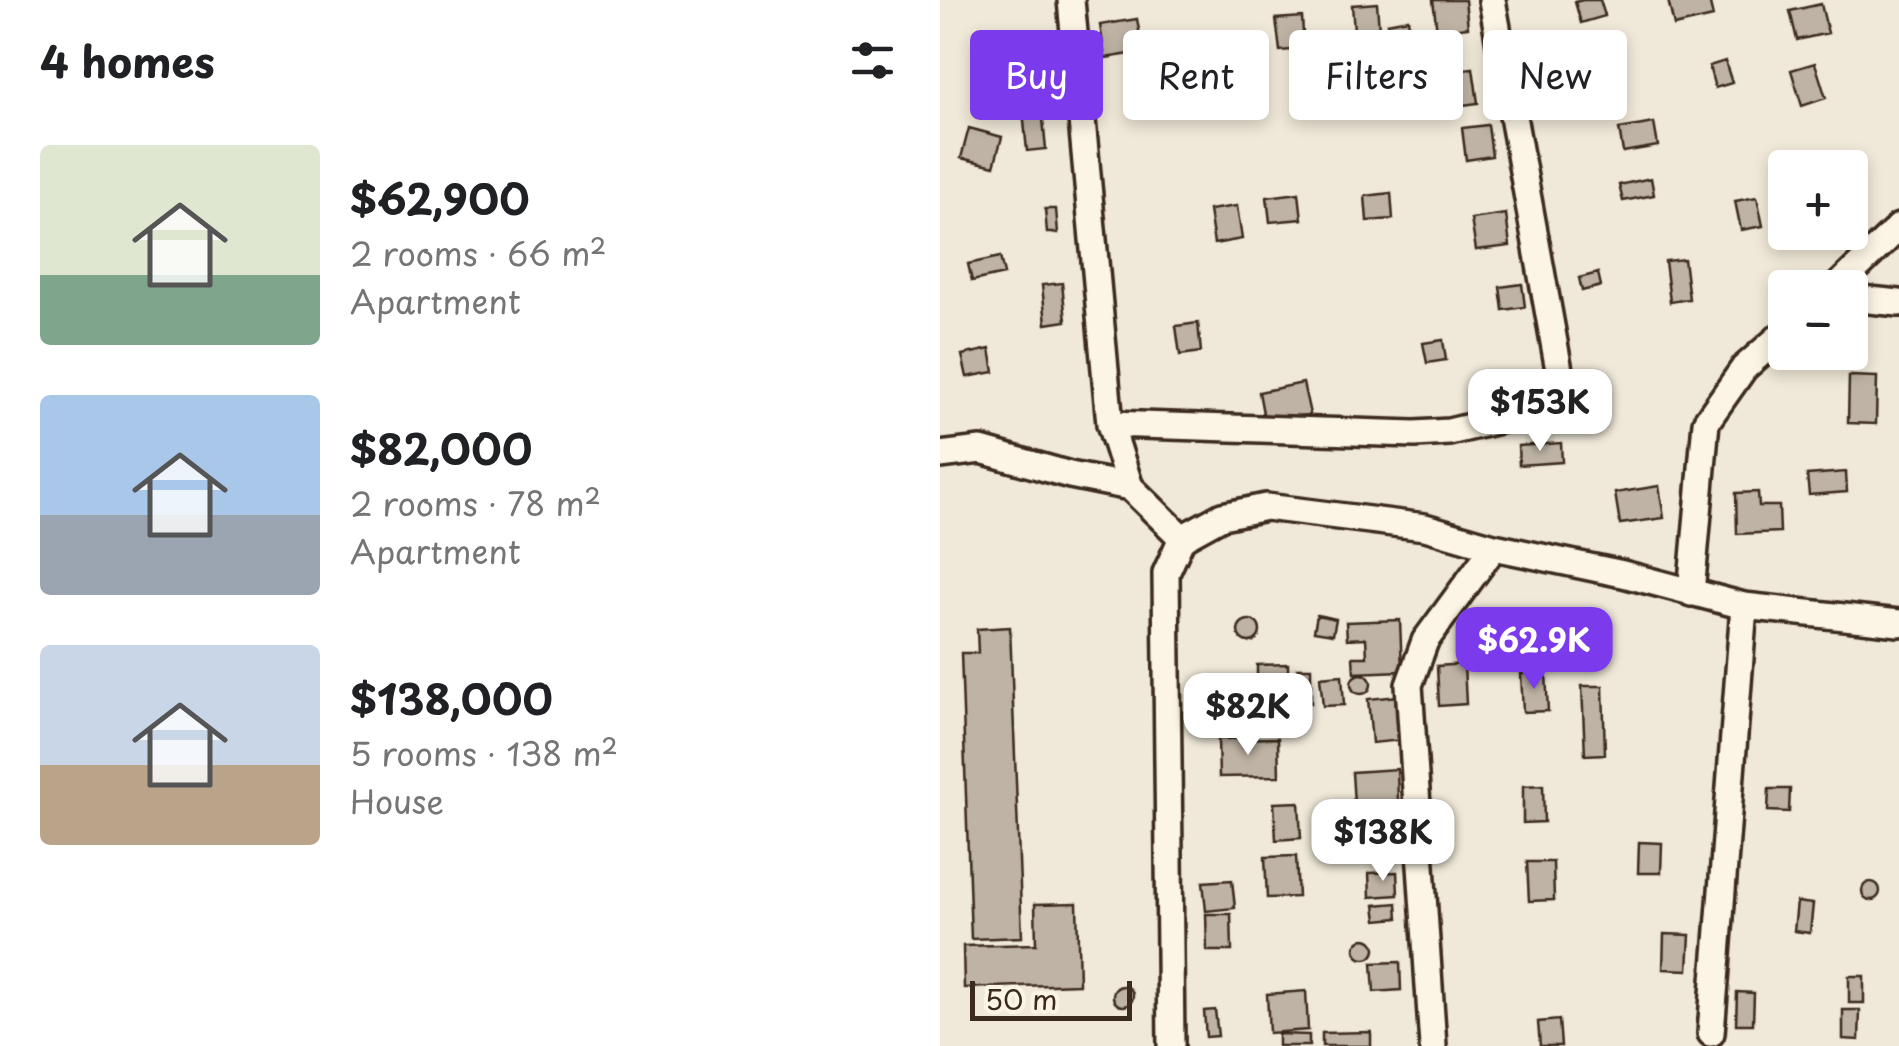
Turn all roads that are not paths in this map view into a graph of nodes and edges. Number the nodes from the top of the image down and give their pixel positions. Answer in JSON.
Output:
{"nodes":[{"id":1,"x":1071,"y":0,"type":"edge"},
{"id":2,"x":1492,"y":0,"type":"edge"},
{"id":3,"x":1899,"y":227,"type":"edge"},
{"id":4,"x":1855,"y":270,"type":"edge"},
{"id":5,"x":1868,"y":300,"type":"edge"},
{"id":6,"x":1899,"y":303,"type":"edge"},
{"id":7,"x":1768,"y":347,"type":"edge"},
{"id":8,"x":1110,"y":424,"type":"junction"},
{"id":9,"x":940,"y":455,"type":"edge"},
{"id":10,"x":1130,"y":487,"type":"junction"},
{"id":11,"x":1182,"y":538,"type":"junction"},
{"id":12,"x":1494,"y":547,"type":"junction"},
{"id":13,"x":1691,"y":593,"type":"junction"},
{"id":14,"x":1744,"y":606,"type":"junction"},
{"id":15,"x":1899,"y":623,"type":"edge"},
{"id":16,"x":1711,"y":1033,"type":"dead end"},
{"id":17,"x":1171,"y":1046,"type":"edge"},
{"id":18,"x":1433,"y":1046,"type":"edge"}],
"edges":[{"from":1,"to":8,"type":"street"},
{"from":2,"to":8,"type":"street"},
{"from":3,"to":4,"type":"street"},
{"from":5,"to":6,"type":"street"},
{"from":7,"to":13,"type":"street"},
{"from":8,"to":10,"type":"street"},
{"from":9,"to":10,"type":"street"},
{"from":10,"to":11,"type":"street"},
{"from":11,"to":12,"type":"street"},
{"from":11,"to":17,"type":"street"},
{"from":12,"to":13,"type":"street"},
{"from":12,"to":18,"type":"street"},
{"from":13,"to":14,"type":"street"},
{"from":14,"to":15,"type":"street"},
{"from":14,"to":16,"type":"street"}]}
